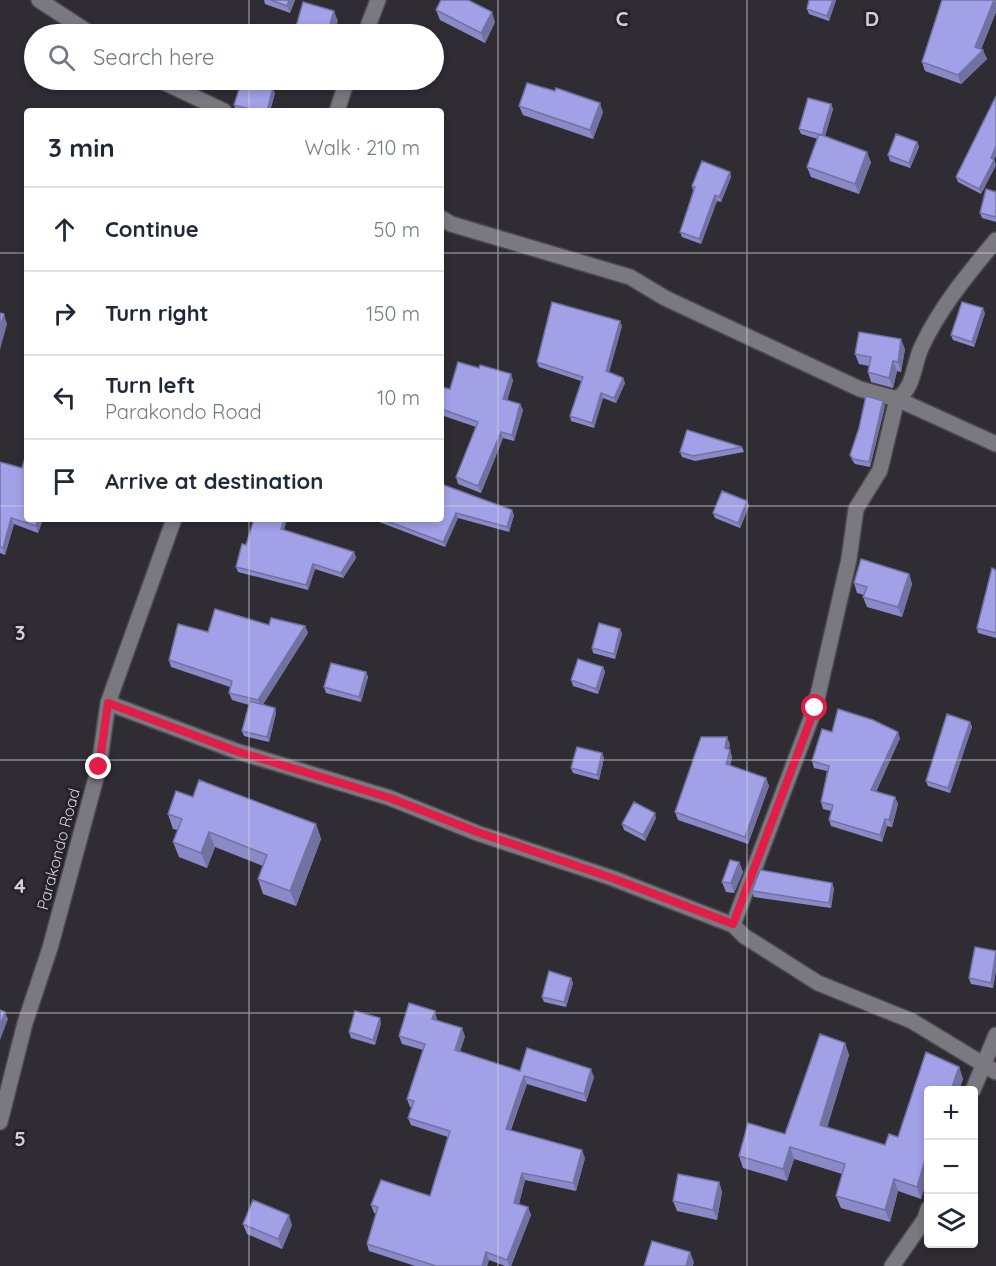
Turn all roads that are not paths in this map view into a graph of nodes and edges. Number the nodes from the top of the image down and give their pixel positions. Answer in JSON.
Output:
{"nodes":[{"id":1,"x":39,"y":0,"type":"edge"},
{"id":2,"x":378,"y":0,"type":"edge"},
{"id":3,"x":76,"y":24,"type":"edge"},
{"id":4,"x":369,"y":24,"type":"edge"},
{"id":5,"x":180,"y":90,"type":"edge"},
{"id":6,"x":344,"y":90,"type":"edge"},
{"id":7,"x":218,"y":108,"type":"edge"},
{"id":8,"x":338,"y":108,"type":"edge"},
{"id":9,"x":444,"y":220,"type":"edge"},
{"id":10,"x":996,"y":240,"type":"edge"},
{"id":11,"x":897,"y":399,"type":"junction"},
{"id":12,"x":996,"y":444,"type":"edge"},
{"id":13,"x":173,"y":522,"type":"edge"},
{"id":14,"x":108,"y":703,"type":"junction"},
{"id":15,"x":733,"y":924,"type":"junction"},
{"id":16,"x":996,"y":1035,"type":"edge"},
{"id":17,"x":990,"y":1068,"type":"edge"},
{"id":18,"x":976,"y":1086,"type":"edge"},
{"id":19,"x":0,"y":1122,"type":"edge"},
{"id":20,"x":924,"y":1220,"type":"edge"},
{"id":21,"x":892,"y":1266,"type":"edge"}],
"edges":[{"from":1,"to":3,"type":"street"},
{"from":2,"to":4,"type":"street"},
{"from":5,"to":7,"type":"street"},
{"from":6,"to":8,"type":"street"},
{"from":9,"to":11,"type":"street"},
{"from":10,"to":11,"type":"street"},
{"from":11,"to":12,"type":"street"},
{"from":11,"to":15,"type":"street"},
{"from":13,"to":14,"type":"street","name":"Parakondo Road"},
{"from":14,"to":15,"type":"street"},
{"from":14,"to":19,"type":"street","name":"Parakondo Road"},
{"from":15,"to":17,"type":"street"},
{"from":16,"to":17,"type":"street"},
{"from":17,"to":18,"type":"street"},
{"from":20,"to":21,"type":"street"}]}
